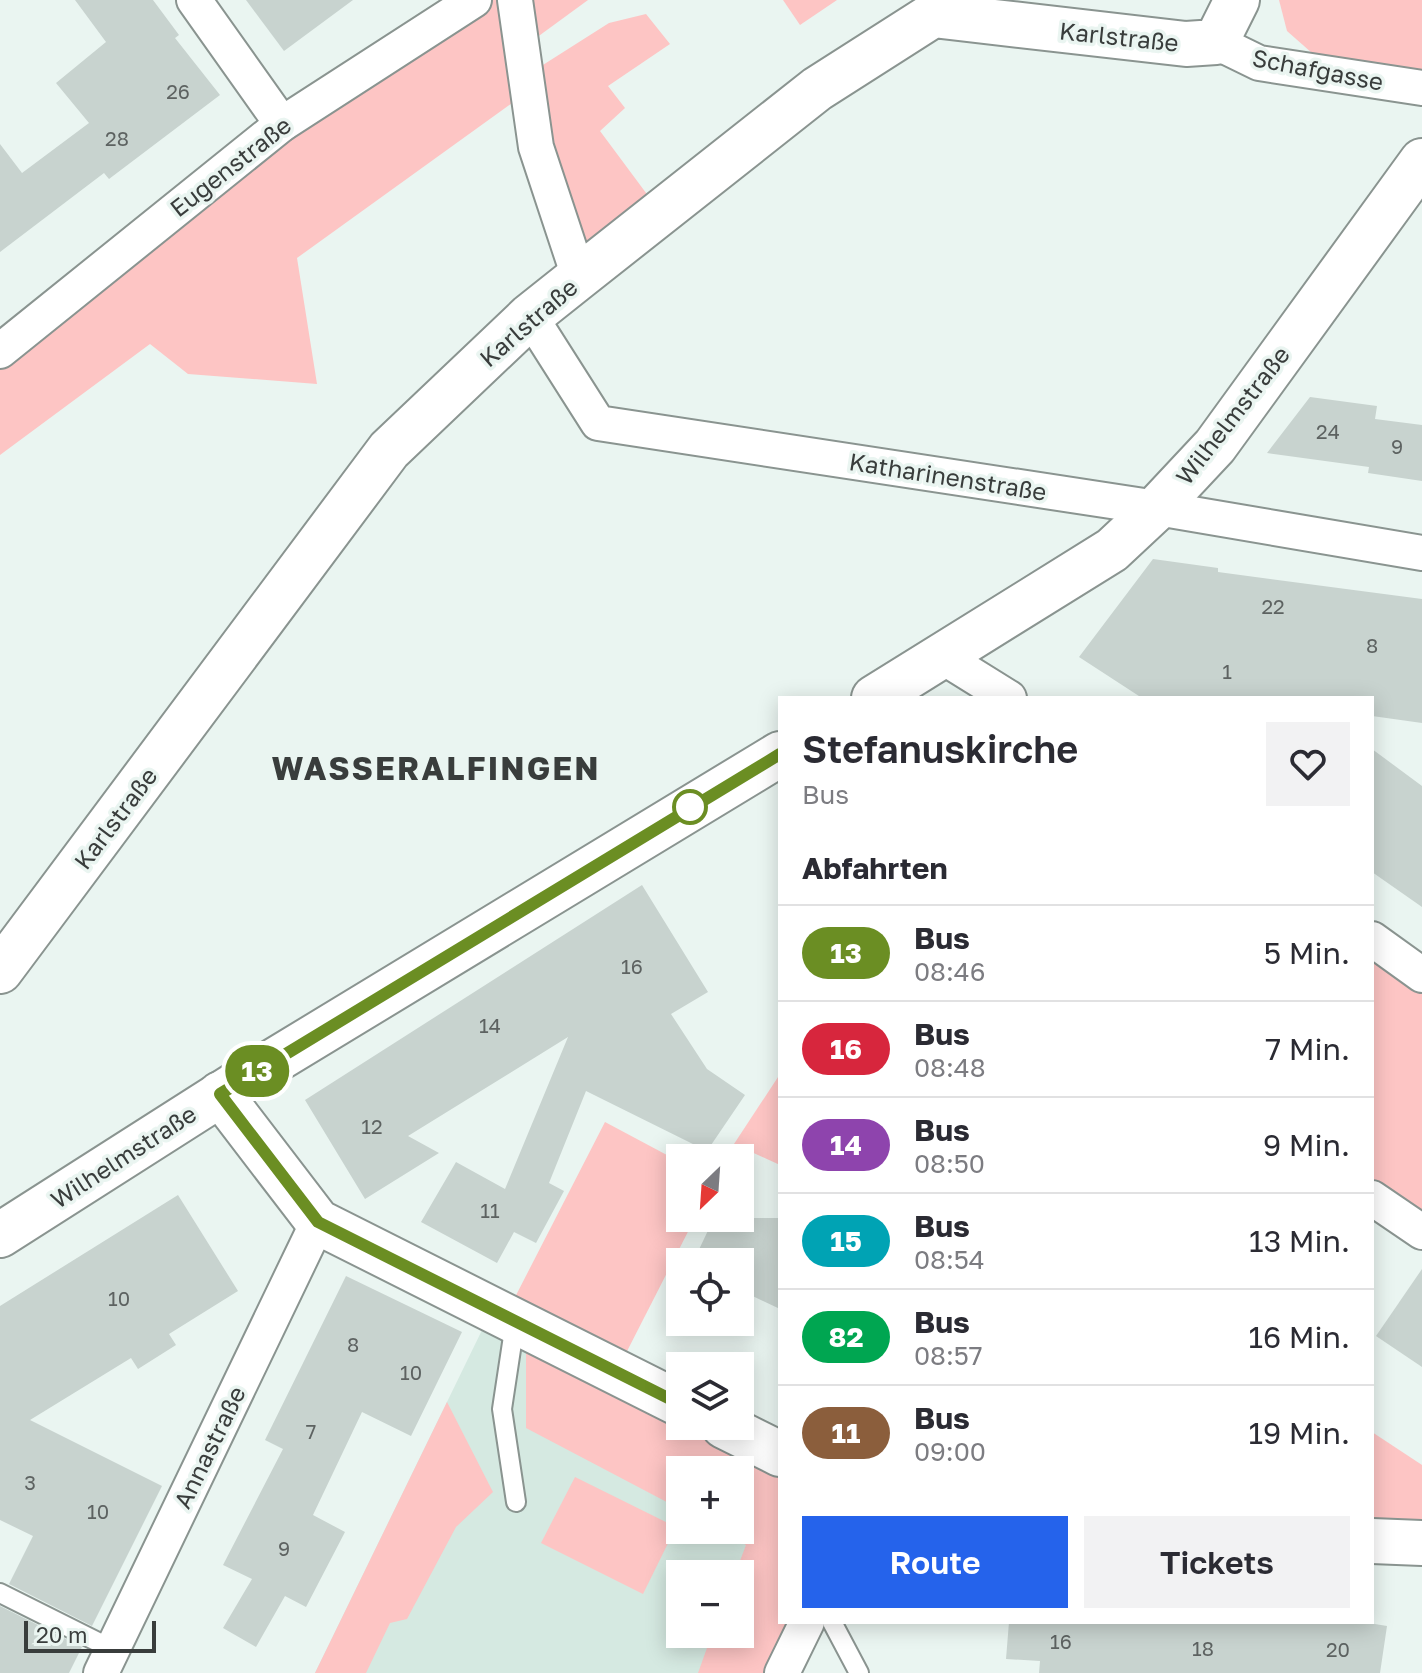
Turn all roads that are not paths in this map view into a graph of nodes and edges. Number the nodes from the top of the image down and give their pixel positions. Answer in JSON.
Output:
{"nodes":[{"id":1,"x":194,"y":0,"type":"edge"},
{"id":2,"x":474,"y":0,"type":"edge"},
{"id":3,"x":515,"y":0,"type":"edge"},
{"id":4,"x":1237,"y":0,"type":"edge"},
{"id":5,"x":1216,"y":42,"type":"junction"},
{"id":6,"x":1422,"y":88,"type":"edge"},
{"id":7,"x":282,"y":124,"type":"junction"},
{"id":8,"x":1422,"y":161,"type":"edge"},
{"id":9,"x":579,"y":277,"type":"junction"},
{"id":10,"x":530,"y":316,"type":"junction"},
{"id":11,"x":0,"y":351,"type":"edge"},
{"id":12,"x":1157,"y":508,"type":"junction"},
{"id":13,"x":1422,"y":553,"type":"edge"},
{"id":14,"x":943,"y":657,"type":"junction"},
{"id":15,"x":877,"y":696,"type":"edge"},
{"id":16,"x":1006,"y":696,"type":"edge"},
{"id":17,"x":778,"y":755,"type":"edge"},
{"id":18,"x":1374,"y":940,"type":"edge"},
{"id":19,"x":0,"y":971,"type":"edge"},
{"id":20,"x":1422,"y":975,"type":"edge"},
{"id":21,"x":220,"y":1094,"type":"junction"},
{"id":22,"x":1374,"y":1199,"type":"edge"},
{"id":23,"x":318,"y":1222,"type":"junction"},
{"id":24,"x":1422,"y":1232,"type":"edge"},
{"id":25,"x":0,"y":1235,"type":"edge"},
{"id":26,"x":515,"y":1323,"type":"junction"},
{"id":27,"x":666,"y":1397,"type":"edge"},
{"id":28,"x":752,"y":1440,"type":"edge"},
{"id":29,"x":778,"y":1453,"type":"edge"},
{"id":30,"x":516,"y":1502,"type":"dead end"},
{"id":31,"x":1374,"y":1541,"type":"edge"},
{"id":32,"x":1422,"y":1543,"type":"edge"},
{"id":33,"x":0,"y":1593,"type":"edge"},
{"id":34,"x":806,"y":1624,"type":"edge"},
{"id":35,"x":833,"y":1624,"type":"edge"},
{"id":36,"x":106,"y":1661,"type":"edge"},
{"id":37,"x":782,"y":1673,"type":"edge"},
{"id":38,"x":859,"y":1673,"type":"edge"}],
"edges":[{"from":1,"to":7,"type":"street"},
{"from":2,"to":7,"type":"street","name":"Eugenstraße"},
{"from":3,"to":9,"type":"street"},
{"from":4,"to":5,"type":"street"},
{"from":5,"to":6,"type":"street","name":"Schafgasse"},
{"from":5,"to":9,"type":"street","name":"Karlstraße"},
{"from":7,"to":11,"type":"street","name":"Eugenstraße"},
{"from":8,"to":12,"type":"street","name":"Wilhelmstraße"},
{"from":9,"to":10,"type":"street","name":"Karlstraße"},
{"from":10,"to":12,"type":"street","name":"Katharinenstraße"},
{"from":10,"to":19,"type":"street","name":"Karlstraße"},
{"from":12,"to":13,"type":"street","name":"Katharinenstraße"},
{"from":12,"to":14,"type":"street","name":"Wilhelmstraße"},
{"from":14,"to":15,"type":"street","name":"Wilhelmstraße"},
{"from":14,"to":16,"type":"street"},
{"from":17,"to":21,"type":"street","name":"Wilhelmstraße"},
{"from":18,"to":20,"type":"street"},
{"from":21,"to":23,"type":"street"},
{"from":21,"to":25,"type":"street","name":"Wilhelmstraße"},
{"from":22,"to":24,"type":"street"},
{"from":23,"to":26,"type":"street"},
{"from":23,"to":36,"type":"street","name":"Annastraße"},
{"from":26,"to":27,"type":"street"},
{"from":26,"to":30,"type":"lane"},
{"from":28,"to":29,"type":"street"},
{"from":31,"to":32,"type":"street"},
{"from":33,"to":36,"type":"lane"},
{"from":34,"to":37,"type":"street"},
{"from":35,"to":38,"type":"lane"}]}
